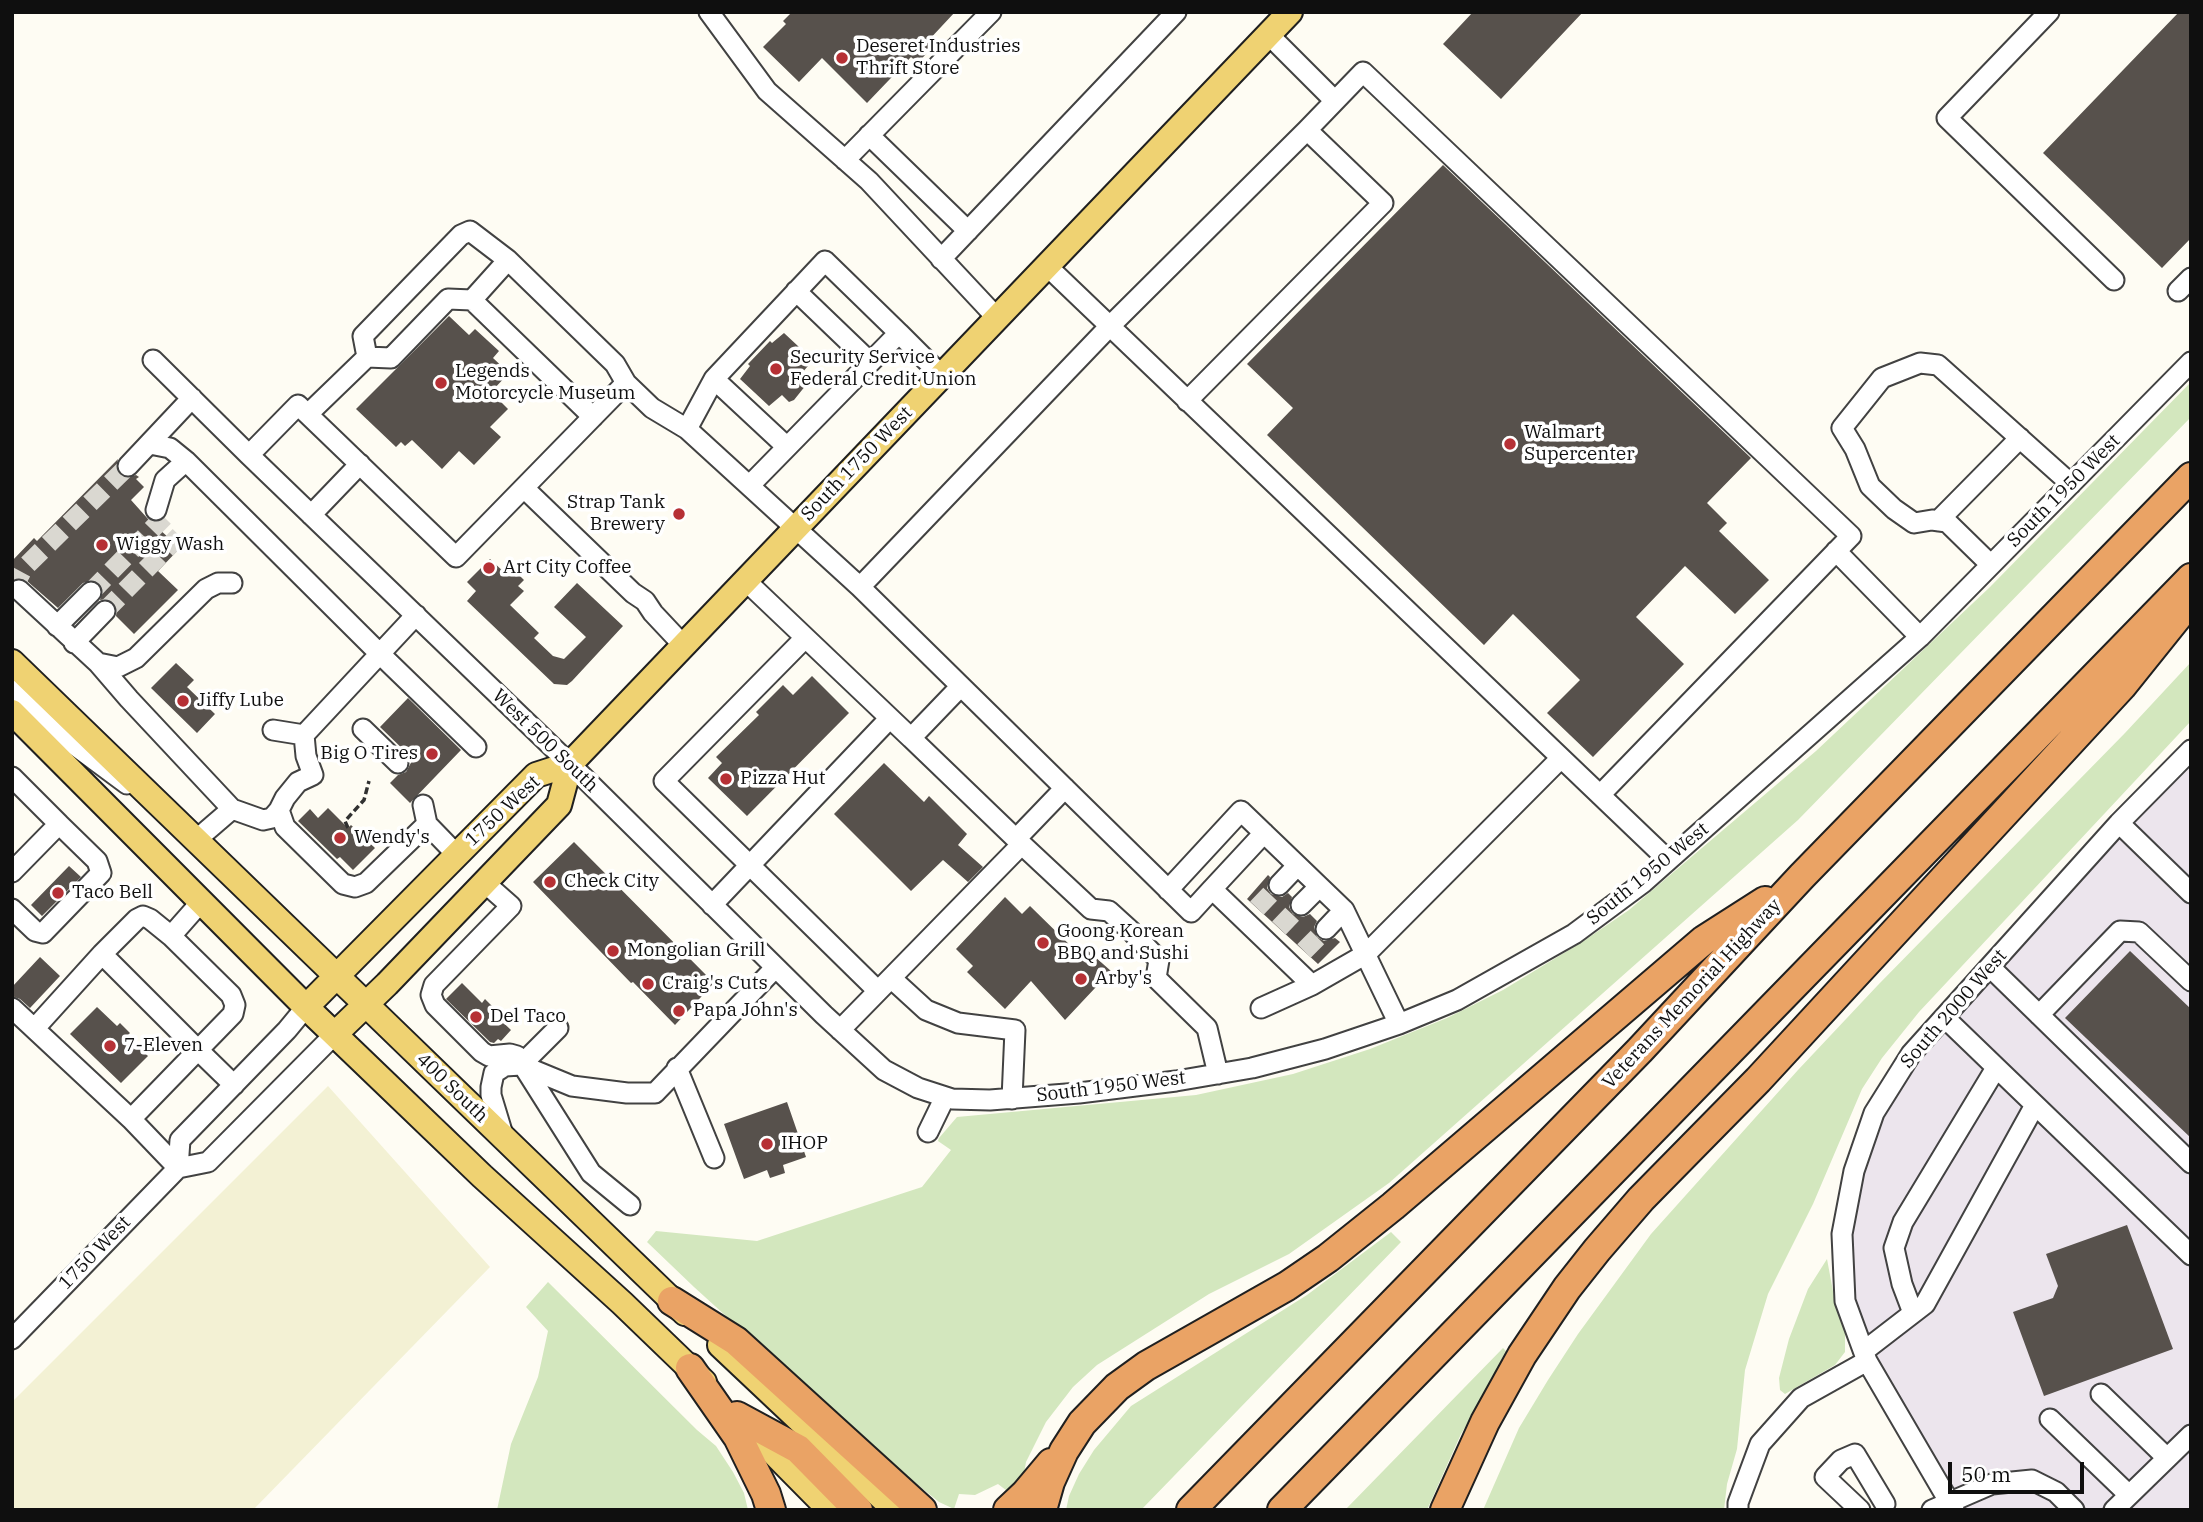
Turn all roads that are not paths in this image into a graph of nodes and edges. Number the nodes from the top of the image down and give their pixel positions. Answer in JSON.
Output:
{"nodes":[{"id":1,"x":709,"y":12,"type":"edge"},
{"id":2,"x":990,"y":12,"type":"edge"},
{"id":3,"x":1176,"y":12,"type":"edge"},
{"id":4,"x":1290,"y":12,"type":"edge"},
{"id":5,"x":2049,"y":12,"type":"edge"},
{"id":6,"x":1269,"y":35,"type":"junction"},
{"id":7,"x":1334,"y":100,"type":"junction"},
{"id":8,"x":1307,"y":130,"type":"junction"},
{"id":9,"x":869,"y":135,"type":"junction"},
{"id":10,"x":845,"y":160,"type":"junction"},
{"id":11,"x":968,"y":231,"type":"junction"},
{"id":12,"x":941,"y":259,"type":"junction"},
{"id":13,"x":508,"y":260,"type":"junction"},
{"id":14,"x":1047,"y":266,"type":"junction"},
{"id":15,"x":2114,"y":280,"type":"dead end"},
{"id":16,"x":796,"y":291,"type":"junction"},
{"id":17,"x":472,"y":300,"type":"junction"},
{"id":18,"x":997,"y":318,"type":"junction"},
{"id":19,"x":1109,"y":327,"type":"junction"},
{"id":20,"x":898,"y":333,"type":"junction"},
{"id":21,"x":367,"y":357,"type":"junction"},
{"id":22,"x":153,"y":360,"type":"dead end"},
{"id":23,"x":870,"y":362,"type":"junction"},
{"id":24,"x":2191,"y":362,"type":"edge"},
{"id":25,"x":942,"y":376,"type":"junction"},
{"id":26,"x":714,"y":379,"type":"junction"},
{"id":27,"x":626,"y":383,"type":"junction"},
{"id":28,"x":192,"y":398,"type":"junction"},
{"id":29,"x":1186,"y":401,"type":"junction"},
{"id":30,"x":308,"y":414,"type":"junction"},
{"id":31,"x":593,"y":418,"type":"junction"},
{"id":32,"x":687,"y":429,"type":"junction"},
{"id":33,"x":2020,"y":438,"type":"junction"},
{"id":34,"x":150,"y":444,"type":"junction"},
{"id":35,"x":787,"y":447,"type":"junction"},
{"id":36,"x":249,"y":455,"type":"junction"},
{"id":37,"x":186,"y":461,"type":"junction"},
{"id":38,"x":360,"y":464,"type":"junction"},
{"id":39,"x":128,"y":466,"type":"tunnel mouth"},
{"id":40,"x":2191,"y":477,"type":"edge"},
{"id":41,"x":2071,"y":484,"type":"junction"},
{"id":42,"x":750,"y":485,"type":"junction"},
{"id":43,"x":524,"y":488,"type":"junction"},
{"id":44,"x":156,"y":510,"type":"tunnel mouth"},
{"id":45,"x":311,"y":515,"type":"junction"},
{"id":46,"x":1938,"y":521,"type":"junction"},
{"id":47,"x":796,"y":528,"type":"junction"},
{"id":48,"x":1836,"y":551,"type":"junction"},
{"id":49,"x":1992,"y":565,"type":"junction"},
{"id":50,"x":2191,"y":578,"type":"edge"},
{"id":51,"x":746,"y":581,"type":"junction"},
{"id":52,"x":232,"y":583,"type":"dead end"},
{"id":53,"x":860,"y":587,"type":"junction"},
{"id":54,"x":19,"y":590,"type":"dead end"},
{"id":55,"x":2191,"y":600,"type":"edge"},
{"id":56,"x":98,"y":601,"type":"tunnel mouth"},
{"id":57,"x":416,"y":615,"type":"junction"},
{"id":58,"x":66,"y":634,"type":"junction"},
{"id":59,"x":1920,"y":637,"type":"junction"},
{"id":60,"x":805,"y":638,"type":"junction"},
{"id":61,"x":684,"y":646,"type":"junction"},
{"id":62,"x":380,"y":654,"type":"junction"},
{"id":63,"x":12,"y":662,"type":"edge"},
{"id":64,"x":98,"y":663,"type":"junction"},
{"id":65,"x":961,"y":686,"type":"junction"},
{"id":66,"x":12,"y":690,"type":"edge"},
{"id":67,"x":12,"y":712,"type":"edge"},
{"id":68,"x":890,"y":718,"type":"junction"},
{"id":69,"x":363,"y":729,"type":"dead end"},
{"id":70,"x":273,"y":730,"type":"dead end"},
{"id":71,"x":304,"y":735,"type":"junction"},
{"id":72,"x":911,"y":738,"type":"junction"},
{"id":73,"x":477,"y":747,"type":"dead end"},
{"id":74,"x":2191,"y":750,"type":"edge"},
{"id":75,"x":1561,"y":758,"type":"junction"},
{"id":76,"x":398,"y":763,"type":"dead end"},
{"id":77,"x":570,"y":764,"type":"junction"},
{"id":78,"x":12,"y":777,"type":"edge"},
{"id":79,"x":1065,"y":788,"type":"junction"},
{"id":80,"x":1600,"y":795,"type":"junction"},
{"id":81,"x":232,"y":808,"type":"junction"},
{"id":82,"x":279,"y":810,"type":"junction"},
{"id":83,"x":170,"y":816,"type":"junction"},
{"id":84,"x":2119,"y":823,"type":"junction"},
{"id":85,"x":59,"y":824,"type":"junction"},
{"id":86,"x":1264,"y":833,"type":"junction"},
{"id":87,"x":196,"y":840,"type":"junction"},
{"id":88,"x":1019,"y":842,"type":"junction"},
{"id":89,"x":457,"y":855,"type":"junction"},
{"id":90,"x":1668,"y":860,"type":"junction"},
{"id":91,"x":750,"y":866,"type":"junction"},
{"id":92,"x":1297,"y":866,"type":"junction"},
{"id":93,"x":12,"y":872,"type":"edge"},
{"id":94,"x":1802,"y":876,"type":"junction"},
{"id":95,"x":485,"y":883,"type":"junction"},
{"id":96,"x":1279,"y":885,"type":"tunnel mouth"},
{"id":97,"x":1319,"y":887,"type":"junction"},
{"id":98,"x":1212,"y":889,"type":"junction"},
{"id":99,"x":1168,"y":890,"type":"junction"},
{"id":100,"x":2191,"y":893,"type":"edge"},
{"id":101,"x":201,"y":902,"type":"junction"},
{"id":102,"x":712,"y":905,"type":"junction"},
{"id":103,"x":1301,"y":905,"type":"tunnel mouth"},
{"id":104,"x":12,"y":909,"type":"edge"},
{"id":105,"x":1343,"y":910,"type":"junction"},
{"id":106,"x":1326,"y":929,"type":"tunnel mouth"},
{"id":107,"x":171,"y":936,"type":"junction"},
{"id":108,"x":103,"y":954,"type":"junction"},
{"id":109,"x":1367,"y":954,"type":"junction"},
{"id":110,"x":1990,"y":967,"type":"junction"},
{"id":111,"x":775,"y":968,"type":"junction"},
{"id":112,"x":336,"y":976,"type":"junction"},
{"id":113,"x":2191,"y":981,"type":"edge"},
{"id":114,"x":884,"y":985,"type":"junction"},
{"id":115,"x":1312,"y":985,"type":"junction"},
{"id":116,"x":367,"y":1004,"type":"junction"},
{"id":117,"x":306,"y":1007,"type":"junction"},
{"id":118,"x":12,"y":1008,"type":"edge"},
{"id":119,"x":1261,"y":1008,"type":"dead end"},
{"id":120,"x":2039,"y":1015,"type":"junction"},
{"id":121,"x":1945,"y":1018,"type":"junction"},
{"id":122,"x":1399,"y":1024,"type":"junction"},
{"id":123,"x":34,"y":1028,"type":"junction"},
{"id":124,"x":558,"y":1028,"type":"dead end"},
{"id":125,"x":840,"y":1030,"type":"junction"},
{"id":126,"x":335,"y":1034,"type":"junction"},
{"id":127,"x":198,"y":1050,"type":"junction"},
{"id":128,"x":521,"y":1065,"type":"junction"},
{"id":129,"x":677,"y":1068,"type":"junction"},
{"id":130,"x":1996,"y":1068,"type":"junction"},
{"id":131,"x":1218,"y":1074,"type":"junction"},
{"id":132,"x":234,"y":1085,"type":"junction"},
{"id":133,"x":949,"y":1098,"type":"junction"},
{"id":134,"x":1012,"y":1098,"type":"junction"},
{"id":135,"x":2035,"y":1104,"type":"junction"},
{"id":136,"x":131,"y":1119,"type":"junction"},
{"id":137,"x":928,"y":1132,"type":"dead end"},
{"id":138,"x":505,"y":1139,"type":"junction"},
{"id":139,"x":714,"y":1158,"type":"dead end"},
{"id":140,"x":2191,"y":1163,"type":"edge"},
{"id":141,"x":178,"y":1168,"type":"junction"},
{"id":142,"x":630,"y":1205,"type":"dead end"},
{"id":143,"x":2191,"y":1255,"type":"edge"},
{"id":144,"x":672,"y":1301,"type":"junction"},
{"id":145,"x":1913,"y":1312,"type":"junction"},
{"id":146,"x":12,"y":1339,"type":"edge"},
{"id":147,"x":1866,"y":1356,"type":"junction"},
{"id":148,"x":690,"y":1368,"type":"junction"},
{"id":149,"x":2101,"y":1394,"type":"dead end"},
{"id":150,"x":737,"y":1416,"type":"junction"},
{"id":151,"x":2050,"y":1419,"type":"dead end"},
{"id":152,"x":2191,"y":1435,"type":"edge"},
{"id":153,"x":1072,"y":1437,"type":"junction"},
{"id":154,"x":2166,"y":1458,"type":"junction"},
{"id":155,"x":2129,"y":1495,"type":"junction"},
{"id":156,"x":1945,"y":1507,"type":"edge"},
{"id":157,"x":1887,"y":1508,"type":"edge"},
{"id":158,"x":771,"y":1510,"type":"edge"},
{"id":159,"x":830,"y":1510,"type":"edge"},
{"id":160,"x":858,"y":1510,"type":"edge"},
{"id":161,"x":895,"y":1510,"type":"edge"},
{"id":162,"x":922,"y":1510,"type":"edge"},
{"id":163,"x":1008,"y":1510,"type":"edge"},
{"id":164,"x":1042,"y":1510,"type":"edge"},
{"id":165,"x":1191,"y":1510,"type":"edge"},
{"id":166,"x":1282,"y":1510,"type":"edge"},
{"id":167,"x":1447,"y":1510,"type":"edge"},
{"id":168,"x":1738,"y":1510,"type":"edge"},
{"id":169,"x":1860,"y":1510,"type":"edge"},
{"id":170,"x":2074,"y":1510,"type":"edge"},
{"id":171,"x":2114,"y":1510,"type":"edge"}],
"edges":[{"from":1,"to":10,"type":"street"},
{"from":2,"to":9,"type":"street"},
{"from":3,"to":11,"type":"street"},
{"from":4,"to":6,"type":"main road","name":"South 1750 West"},
{"from":5,"to":15,"type":"street"},
{"from":6,"to":7,"type":"street"},
{"from":6,"to":14,"type":"main road","name":"South 1750 West"},
{"from":7,"to":8,"type":"street"},
{"from":7,"to":48,"type":"street"},
{"from":8,"to":19,"type":"street"},
{"from":8,"to":29,"type":"street"},
{"from":9,"to":10,"type":"street"},
{"from":9,"to":11,"type":"street"},
{"from":10,"to":12,"type":"street"},
{"from":11,"to":12,"type":"street"},
{"from":12,"to":18,"type":"street"},
{"from":13,"to":17,"type":"street"},
{"from":13,"to":21,"type":"street"},
{"from":13,"to":27,"type":"street"},
{"from":14,"to":18,"type":"main road","name":"South 1750 West"},
{"from":14,"to":19,"type":"street"},
{"from":16,"to":20,"type":"street"},
{"from":16,"to":23,"type":"street"},
{"from":16,"to":26,"type":"street"},
{"from":17,"to":21,"type":"street"},
{"from":17,"to":31,"type":"street"},
{"from":18,"to":25,"type":"main road","name":"South 1750 West"},
{"from":19,"to":29,"type":"street"},
{"from":19,"to":53,"type":"street"},
{"from":20,"to":23,"type":"street"},
{"from":20,"to":25,"type":"street"},
{"from":21,"to":30,"type":"street"},
{"from":22,"to":28,"type":"street","name":"West 500 South"},
{"from":23,"to":35,"type":"street"},
{"from":24,"to":41,"type":"street","name":"South 1950 West"},
{"from":25,"to":47,"type":"main road","name":"South 1750 West"},
{"from":26,"to":32,"type":"street"},
{"from":26,"to":35,"type":"street"},
{"from":27,"to":31,"type":"street"},
{"from":27,"to":32,"type":"street"},
{"from":28,"to":34,"type":"street"},
{"from":28,"to":36,"type":"street","name":"West 500 South"},
{"from":29,"to":75,"type":"street"},
{"from":30,"to":36,"type":"street"},
{"from":30,"to":38,"type":"street"},
{"from":31,"to":43,"type":"street"},
{"from":32,"to":42,"type":"street"},
{"from":33,"to":41,"type":"street"},
{"from":33,"to":46,"type":"street"},
{"from":33,"to":46,"type":"street"},
{"from":34,"to":37,"type":"street"},
{"from":34,"to":39,"type":"street"},
{"from":35,"to":42,"type":"street"},
{"from":36,"to":45,"type":"street","name":"West 500 South"},
{"from":37,"to":44,"type":"street"},
{"from":37,"to":62,"type":"street"},
{"from":38,"to":43,"type":"street"},
{"from":38,"to":45,"type":"street"},
{"from":40,"to":94,"type":"highway","name":"Veterans Memorial Highway"},
{"from":41,"to":49,"type":"street","name":"South 1950 West"},
{"from":42,"to":47,"type":"street"},
{"from":43,"to":61,"type":"street"},
{"from":45,"to":57,"type":"street","name":"West 500 South"},
{"from":46,"to":49,"type":"street"},
{"from":47,"to":51,"type":"main road","name":"South 1750 West"},
{"from":47,"to":53,"type":"street"},
{"from":48,"to":59,"type":"street"},
{"from":48,"to":80,"type":"street"},
{"from":49,"to":59,"type":"street","name":"South 1950 West"},
{"from":50,"to":166,"type":"highway"},
{"from":51,"to":60,"type":"street"},
{"from":51,"to":61,"type":"main road","name":"South 1750 West"},
{"from":52,"to":64,"type":"street"},
{"from":53,"to":65,"type":"street"},
{"from":54,"to":58,"type":"street"},
{"from":55,"to":167,"type":"highway"},
{"from":56,"to":58,"type":"street"},
{"from":57,"to":62,"type":"street"},
{"from":57,"to":77,"type":"street","name":"West 500 South"},
{"from":58,"to":64,"type":"street"},
{"from":59,"to":90,"type":"street","name":"South 1950 West"},
{"from":60,"to":68,"type":"street"},
{"from":60,"to":91,"type":"street"},
{"from":61,"to":77,"type":"main road","name":"South 1750 West"},
{"from":62,"to":71,"type":"street"},
{"from":62,"to":73,"type":"street"},
{"from":63,"to":83,"type":"main road","name":"400 South"},
{"from":64,"to":81,"type":"street"},
{"from":65,"to":72,"type":"street"},
{"from":65,"to":79,"type":"street"},
{"from":66,"to":83,"type":"street"},
{"from":67,"to":101,"type":"main road"},
{"from":68,"to":72,"type":"street"},
{"from":68,"to":91,"type":"street"},
{"from":69,"to":76,"type":"street"},
{"from":70,"to":71,"type":"street"},
{"from":71,"to":82,"type":"street"},
{"from":72,"to":88,"type":"street"},
{"from":74,"to":84,"type":"street","name":"South 2000 West"},
{"from":75,"to":80,"type":"street"},
{"from":75,"to":109,"type":"street"},
{"from":77,"to":89,"type":"main road","name":"1750 West"},
{"from":77,"to":95,"type":"main road","name":"1750 West"},
{"from":77,"to":102,"type":"street","name":"West 500 South"},
{"from":78,"to":85,"type":"street"},
{"from":79,"to":88,"type":"street"},
{"from":79,"to":99,"type":"street"},
{"from":80,"to":90,"type":"street"},
{"from":81,"to":82,"type":"street"},
{"from":81,"to":87,"type":"street"},
{"from":82,"to":89,"type":"street"},
{"from":83,"to":87,"type":"main road","name":"400 South"},
{"from":84,"to":100,"type":"street"},
{"from":84,"to":110,"type":"street","name":"South 2000 West"},
{"from":85,"to":93,"type":"street"},
{"from":85,"to":104,"type":"street"},
{"from":86,"to":92,"type":"street"},
{"from":86,"to":98,"type":"street"},
{"from":86,"to":99,"type":"street"},
{"from":87,"to":112,"type":"main road","name":"400 South"},
{"from":88,"to":114,"type":"street"},
{"from":88,"to":131,"type":"street"},
{"from":89,"to":112,"type":"main road","name":"1750 West"},
{"from":90,"to":122,"type":"street","name":"South 1950 West"},
{"from":91,"to":102,"type":"street"},
{"from":91,"to":114,"type":"street"},
{"from":92,"to":96,"type":"street"},
{"from":92,"to":97,"type":"street"},
{"from":94,"to":153,"type":"highway"},
{"from":94,"to":165,"type":"highway","name":"Veterans Memorial Highway"},
{"from":95,"to":116,"type":"main road","name":"1750 West"},
{"from":95,"to":128,"type":"street"},
{"from":97,"to":103,"type":"street"},
{"from":97,"to":105,"type":"street"},
{"from":98,"to":99,"type":"street"},
{"from":98,"to":115,"type":"street"},
{"from":101,"to":107,"type":"street"},
{"from":101,"to":117,"type":"main road"},
{"from":102,"to":111,"type":"street","name":"West 500 South"},
{"from":105,"to":106,"type":"street"},
{"from":105,"to":109,"type":"street"},
{"from":107,"to":108,"type":"street"},
{"from":107,"to":127,"type":"street"},
{"from":108,"to":123,"type":"street"},
{"from":108,"to":127,"type":"street"},
{"from":109,"to":115,"type":"street"},
{"from":109,"to":122,"type":"street"},
{"from":110,"to":120,"type":"street"},
{"from":110,"to":121,"type":"street","name":"South 2000 West"},
{"from":111,"to":125,"type":"street","name":"West 500 South"},
{"from":111,"to":129,"type":"street"},
{"from":112,"to":116,"type":"main road","name":"400 South"},
{"from":112,"to":117,"type":"main road","name":"1750 West"},
{"from":113,"to":120,"type":"street"},
{"from":114,"to":125,"type":"street"},
{"from":114,"to":134,"type":"street"},
{"from":115,"to":119,"type":"street"},
{"from":116,"to":126,"type":"main road","name":"1750 West"},
{"from":116,"to":138,"type":"main road","name":"400 South"},
{"from":117,"to":126,"type":"main road"},
{"from":117,"to":132,"type":"street","name":"1750 West"},
{"from":118,"to":123,"type":"street"},
{"from":120,"to":140,"type":"street"},
{"from":121,"to":130,"type":"street"},
{"from":121,"to":147,"type":"street","name":"South 2000 West"},
{"from":122,"to":131,"type":"street","name":"South 1950 West"},
{"from":123,"to":136,"type":"street"},
{"from":124,"to":128,"type":"street"},
{"from":125,"to":133,"type":"street","name":"West 500 South"},
{"from":126,"to":141,"type":"street","name":"1750 West"},
{"from":126,"to":148,"type":"main road"},
{"from":127,"to":132,"type":"street"},
{"from":127,"to":136,"type":"street"},
{"from":128,"to":129,"type":"street"},
{"from":128,"to":138,"type":"street"},
{"from":128,"to":142,"type":"street"},
{"from":129,"to":139,"type":"street"},
{"from":130,"to":135,"type":"street"},
{"from":130,"to":145,"type":"street"},
{"from":131,"to":134,"type":"street","name":"South 1950 West"},
{"from":132,"to":141,"type":"street","name":"1750 West"},
{"from":133,"to":134,"type":"street","name":"South 1950 West"},
{"from":133,"to":137,"type":"street"},
{"from":135,"to":143,"type":"street"},
{"from":135,"to":145,"type":"street"},
{"from":136,"to":141,"type":"street"},
{"from":138,"to":144,"type":"main road","name":"400 South"},
{"from":141,"to":146,"type":"street","name":"1750 West"},
{"from":144,"to":161,"type":"main road","name":"400 South"},
{"from":144,"to":162,"type":"highway"},
{"from":145,"to":147,"type":"street"},
{"from":147,"to":156,"type":"street","name":"South 2000 West"},
{"from":147,"to":168,"type":"street"},
{"from":148,"to":150,"type":"main road"},
{"from":148,"to":158,"type":"highway"},
{"from":149,"to":154,"type":"street"},
{"from":150,"to":159,"type":"main road"},
{"from":150,"to":160,"type":"highway"},
{"from":151,"to":155,"type":"street"},
{"from":152,"to":154,"type":"street"},
{"from":153,"to":163,"type":"highway"},
{"from":153,"to":164,"type":"highway"},
{"from":154,"to":155,"type":"street"},
{"from":155,"to":171,"type":"street"},
{"from":156,"to":170,"type":"street"},
{"from":157,"to":169,"type":"street"}]}
